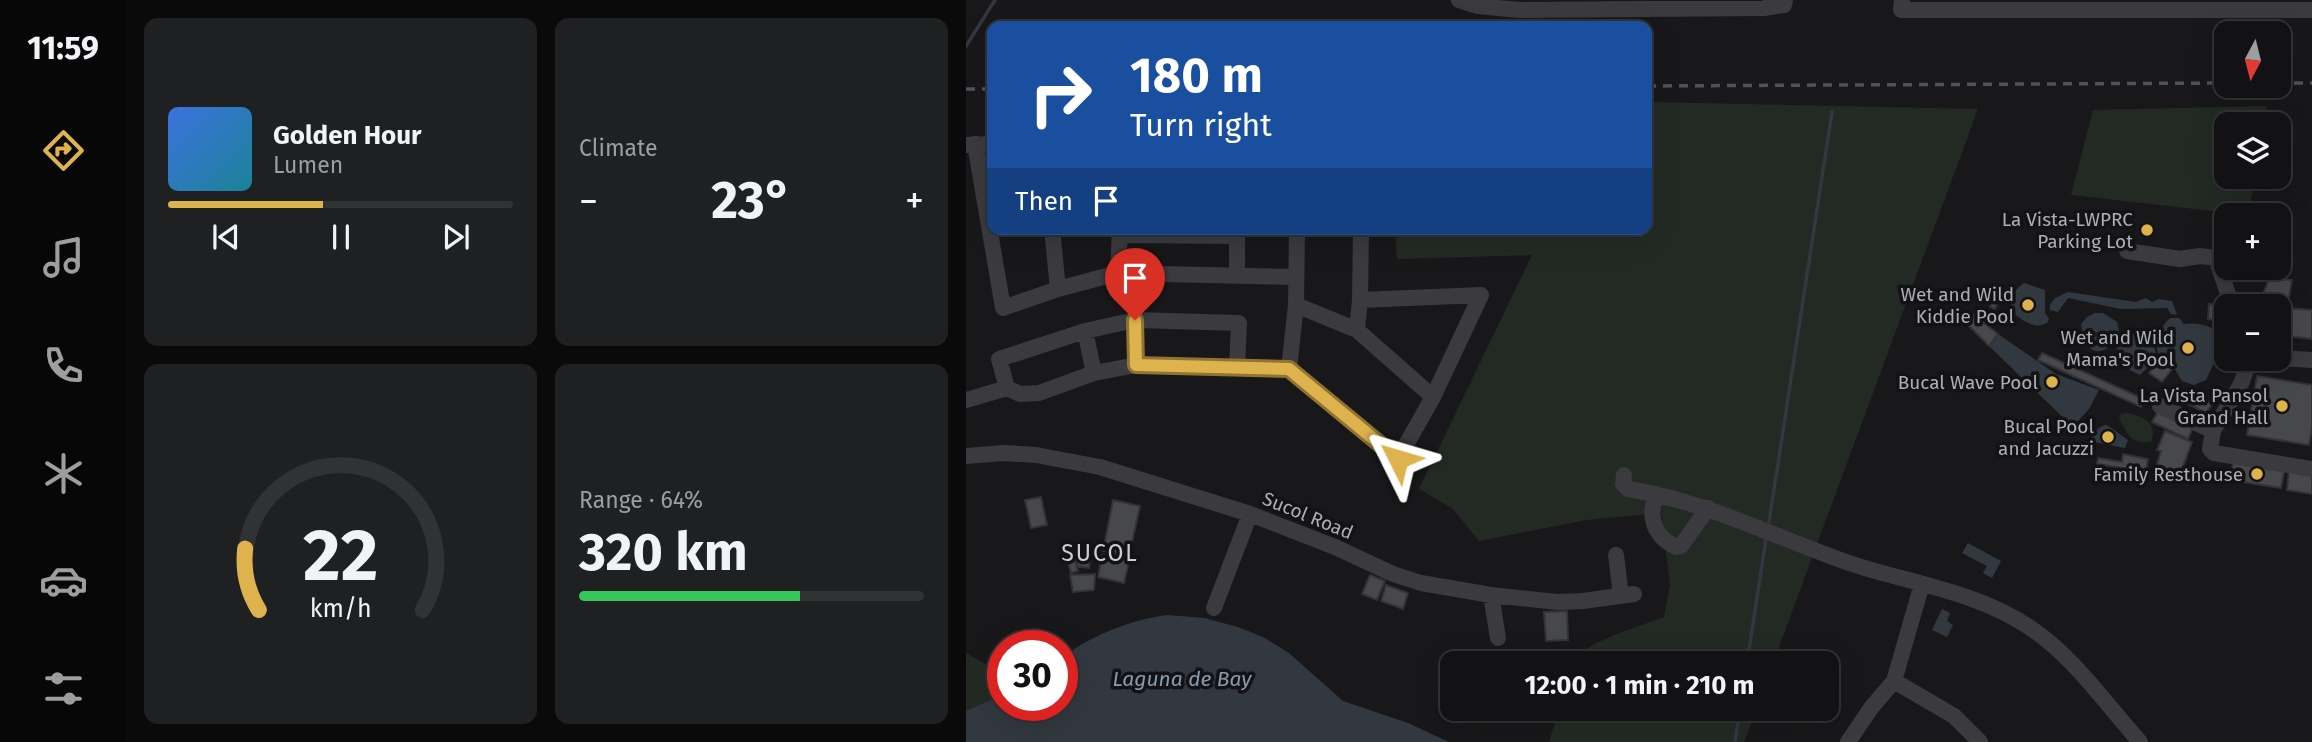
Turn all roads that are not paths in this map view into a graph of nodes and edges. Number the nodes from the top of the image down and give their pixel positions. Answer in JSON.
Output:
{"nodes":[{"id":1,"x":1459,"y":0,"type":"edge"},
{"id":2,"x":1785,"y":0,"type":"edge"},
{"id":3,"x":1614,"y":4,"type":"edge"},
{"id":4,"x":1995,"y":4,"type":"edge"},
{"id":5,"x":1521,"y":5,"type":"edge"},
{"id":6,"x":1901,"y":5,"type":"edge"},
{"id":7,"x":2091,"y":5,"type":"edge"},
{"id":8,"x":2192,"y":5,"type":"edge"},
{"id":9,"x":2284,"y":5,"type":"edge"},
{"id":10,"x":2312,"y":10,"type":"edge"},
{"id":11,"x":971,"y":144,"type":"edge"},
{"id":12,"x":987,"y":201,"type":"edge"},
{"id":13,"x":993,"y":235,"type":"edge"},
{"id":14,"x":1053,"y":235,"type":"edge"},
{"id":15,"x":1119,"y":235,"type":"edge"},
{"id":16,"x":1237,"y":235,"type":"edge"},
{"id":17,"x":1297,"y":235,"type":"edge"},
{"id":18,"x":1361,"y":235,"type":"edge"},
{"id":19,"x":2127,"y":251,"type":"dead end"},
{"id":20,"x":1118,"y":273,"type":"junction"},
{"id":21,"x":1237,"y":274,"type":"junction"},
{"id":22,"x":1296,"y":277,"type":"junction"},
{"id":23,"x":1058,"y":289,"type":"junction"},
{"id":24,"x":2228,"y":294,"type":"edge"},
{"id":25,"x":1360,"y":300,"type":"junction"},
{"id":26,"x":1296,"y":305,"type":"junction"},
{"id":27,"x":1135,"y":320,"type":"junction"},
{"id":28,"x":1357,"y":330,"type":"junction"},
{"id":29,"x":1085,"y":331,"type":"junction"},
{"id":30,"x":2291,"y":359,"type":"edge"},
{"id":31,"x":2312,"y":360,"type":"edge"},
{"id":32,"x":1136,"y":365,"type":"junction"},
{"id":33,"x":1237,"y":367,"type":"junction"},
{"id":34,"x":1289,"y":369,"type":"junction"},
{"id":35,"x":2245,"y":371,"type":"edge"},
{"id":36,"x":1094,"y":373,"type":"junction"},
{"id":37,"x":1007,"y":388,"type":"junction"},
{"id":38,"x":1433,"y":397,"type":"junction"},
{"id":39,"x":966,"y":400,"type":"edge"},
{"id":40,"x":2161,"y":406,"type":"dead end"},
{"id":41,"x":2213,"y":431,"type":"junction"},
{"id":42,"x":966,"y":456,"type":"edge"},
{"id":43,"x":2312,"y":469,"type":"edge"},
{"id":44,"x":1624,"y":475,"type":"dead end"},
{"id":45,"x":1657,"y":494,"type":"junction"},
{"id":46,"x":1708,"y":508,"type":"junction"},
{"id":47,"x":1250,"y":514,"type":"junction"},
{"id":48,"x":1616,"y":555,"type":"dead end"},
{"id":49,"x":1922,"y":584,"type":"junction"},
{"id":50,"x":1491,"y":595,"type":"junction"},
{"id":51,"x":1214,"y":608,"type":"dead end"},
{"id":52,"x":1498,"y":638,"type":"dead end"},
{"id":53,"x":1894,"y":681,"type":"junction"},
{"id":54,"x":1848,"y":742,"type":"edge"},
{"id":55,"x":1980,"y":742,"type":"edge"},
{"id":56,"x":2140,"y":742,"type":"edge"}],
"edges":[{"from":1,"to":5,"type":"street"},
{"from":2,"to":3,"type":"street"},
{"from":3,"to":5,"type":"street"},
{"from":4,"to":6,"type":"street"},
{"from":4,"to":7,"type":"street"},
{"from":7,"to":8,"type":"street"},
{"from":8,"to":9,"type":"street"},
{"from":9,"to":10,"type":"street"},
{"from":11,"to":12,"type":"street"},
{"from":13,"to":23,"type":"street"},
{"from":14,"to":23,"type":"street"},
{"from":15,"to":20,"type":"street"},
{"from":16,"to":21,"type":"street"},
{"from":17,"to":22,"type":"street"},
{"from":18,"to":25,"type":"street"},
{"from":19,"to":24,"type":"street"},
{"from":20,"to":21,"type":"street"},
{"from":20,"to":23,"type":"street"},
{"from":21,"to":22,"type":"street"},
{"from":22,"to":26,"type":"street"},
{"from":25,"to":28,"type":"street"},
{"from":25,"to":38,"type":"street"},
{"from":26,"to":28,"type":"street"},
{"from":26,"to":34,"type":"street"},
{"from":27,"to":29,"type":"street"},
{"from":27,"to":32,"type":"street"},
{"from":27,"to":33,"type":"street"},
{"from":28,"to":38,"type":"street"},
{"from":29,"to":36,"type":"street"},
{"from":29,"to":37,"type":"street"},
{"from":30,"to":31,"type":"street"},
{"from":32,"to":33,"type":"street"},
{"from":32,"to":36,"type":"street"},
{"from":33,"to":34,"type":"street"},
{"from":34,"to":38,"type":"street"},
{"from":35,"to":41,"type":"street"},
{"from":36,"to":37,"type":"street"},
{"from":37,"to":39,"type":"street"},
{"from":40,"to":41,"type":"street"},
{"from":41,"to":43,"type":"street"},
{"from":42,"to":47,"type":"street","name":"Sucol Road"},
{"from":44,"to":45,"type":"street"},
{"from":45,"to":46,"type":"street"},
{"from":45,"to":46,"type":"street"},
{"from":46,"to":49,"type":"street"},
{"from":47,"to":50,"type":"street","name":"Sucol Road"},
{"from":47,"to":51,"type":"street"},
{"from":48,"to":50,"type":"street","name":"Sucol Road"},
{"from":49,"to":53,"type":"street"},
{"from":49,"to":56,"type":"street"},
{"from":50,"to":52,"type":"street"},
{"from":53,"to":54,"type":"street"},
{"from":53,"to":55,"type":"street"}]}
